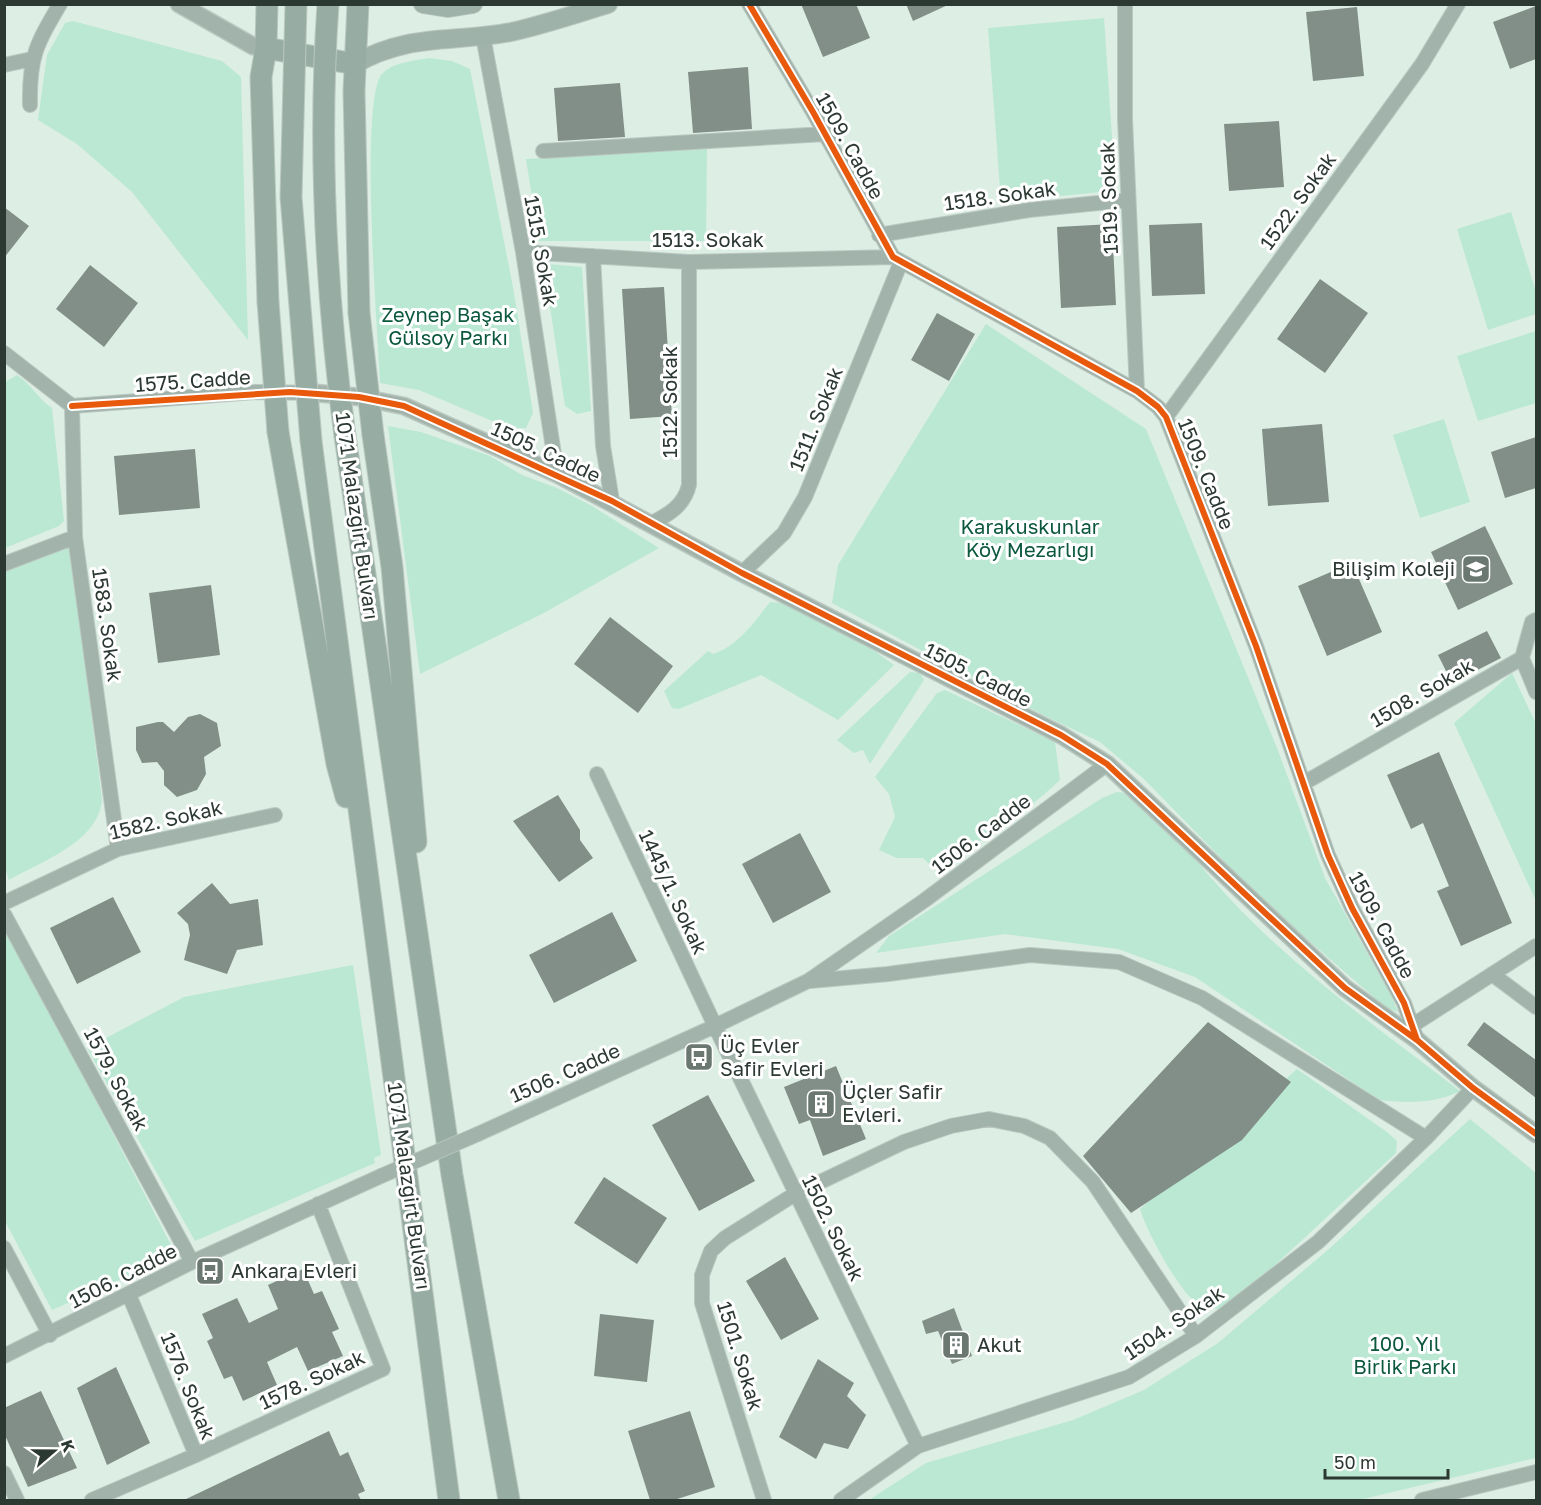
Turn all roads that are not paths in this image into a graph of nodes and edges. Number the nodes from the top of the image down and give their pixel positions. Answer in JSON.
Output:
{"nodes":[{"id":1,"x":60,"y":4,"type":"edge"},
{"id":2,"x":179,"y":4,"type":"edge"},
{"id":3,"x":267,"y":4,"type":"edge"},
{"id":4,"x":296,"y":4,"type":"edge"},
{"id":5,"x":328,"y":4,"type":"edge"},
{"id":6,"x":358,"y":4,"type":"edge"},
{"id":7,"x":423,"y":4,"type":"edge"},
{"id":8,"x":473,"y":4,"type":"edge"},
{"id":9,"x":608,"y":4,"type":"edge"},
{"id":10,"x":749,"y":4,"type":"edge"},
{"id":11,"x":1125,"y":4,"type":"edge"},
{"id":12,"x":1458,"y":4,"type":"edge"},
{"id":13,"x":483,"y":36,"type":"junction"},
{"id":14,"x":266,"y":48,"type":"junction"},
{"id":15,"x":32,"y":59,"type":"junction"},
{"id":16,"x":355,"y":64,"type":"junction"},
{"id":17,"x":4,"y":65,"type":"edge"},
{"id":18,"x":30,"y":105,"type":"dead end"},
{"id":19,"x":825,"y":134,"type":"junction"},
{"id":20,"x":543,"y":151,"type":"dead end"},
{"id":21,"x":1128,"y":200,"type":"junction"},
{"id":22,"x":879,"y":235,"type":"junction"},
{"id":23,"x":523,"y":252,"type":"junction"},
{"id":24,"x":593,"y":256,"type":"junction"},
{"id":25,"x":897,"y":260,"type":"junction"},
{"id":26,"x":689,"y":262,"type":"junction"},
{"id":27,"x":5,"y":356,"type":"edge"},
{"id":28,"x":1137,"y":390,"type":"junction"},
{"id":29,"x":316,"y":393,"type":"joint"},
{"id":30,"x":72,"y":406,"type":"junction"},
{"id":31,"x":1166,"y":417,"type":"junction"},
{"id":32,"x":557,"y":474,"type":"junction"},
{"id":33,"x":612,"y":501,"type":"junction"},
{"id":34,"x":650,"y":524,"type":"junction"},
{"id":35,"x":75,"y":537,"type":"junction"},
{"id":36,"x":4,"y":564,"type":"edge"},
{"id":37,"x":741,"y":573,"type":"junction"},
{"id":38,"x":1536,"y":620,"type":"edge"},
{"id":39,"x":1522,"y":658,"type":"junction"},
{"id":40,"x":1536,"y":692,"type":"edge"},
{"id":41,"x":1107,"y":764,"type":"junction"},
{"id":42,"x":597,"y":774,"type":"dead end"},
{"id":43,"x":1304,"y":783,"type":"junction"},
{"id":44,"x":275,"y":815,"type":"dead end"},
{"id":45,"x":118,"y":849,"type":"junction"},
{"id":46,"x":368,"y":873,"type":"junction"},
{"id":47,"x":4,"y":903,"type":"edge"},
{"id":48,"x":4,"y":914,"type":"edge"},
{"id":49,"x":1536,"y":946,"type":"edge"},
{"id":50,"x":418,"y":953,"type":"junction"},
{"id":51,"x":1492,"y":974,"type":"junction"},
{"id":52,"x":808,"y":981,"type":"junction"},
{"id":53,"x":1536,"y":1007,"type":"edge"},
{"id":54,"x":715,"y":1026,"type":"junction"},
{"id":55,"x":1415,"y":1032,"type":"junction"},
{"id":56,"x":1473,"y":1088,"type":"junction"},
{"id":57,"x":1536,"y":1134,"type":"edge"},
{"id":58,"x":1426,"y":1138,"type":"junction"},
{"id":59,"x":795,"y":1194,"type":"junction"},
{"id":60,"x":318,"y":1204,"type":"junction"},
{"id":61,"x":4,"y":1248,"type":"edge"},
{"id":62,"x":192,"y":1262,"type":"junction"},
{"id":63,"x":129,"y":1295,"type":"junction"},
{"id":64,"x":50,"y":1335,"type":"junction"},
{"id":65,"x":1196,"y":1336,"type":"junction"},
{"id":66,"x":4,"y":1356,"type":"edge"},
{"id":67,"x":918,"y":1446,"type":"junction"},
{"id":68,"x":196,"y":1455,"type":"junction"},
{"id":69,"x":1536,"y":1472,"type":"edge"},
{"id":70,"x":4,"y":1473,"type":"edge"},
{"id":71,"x":17,"y":1500,"type":"edge"},
{"id":72,"x":92,"y":1500,"type":"edge"},
{"id":73,"x":449,"y":1500,"type":"edge"},
{"id":74,"x":508,"y":1500,"type":"edge"},
{"id":75,"x":764,"y":1500,"type":"edge"},
{"id":76,"x":841,"y":1500,"type":"edge"},
{"id":77,"x":1422,"y":1500,"type":"edge"}],
"edges":[{"from":1,"to":15,"type":"street"},
{"from":2,"to":14,"type":"street"},
{"from":3,"to":14,"type":"main road","name":"1071 Malazgirt Bulvarı"},
{"from":4,"to":46,"type":"main road","name":"1071 Malazgirt Bulvarı","bridge":true},
{"from":5,"to":50,"type":"main road","name":"1071 Malazgirt Bulvarı","bridge":true},
{"from":6,"to":16,"type":"main road","name":"1071 Malazgirt Bulvarı"},
{"from":7,"to":8,"type":"main road"},
{"from":9,"to":13,"type":"main road"},
{"from":10,"to":19,"type":"street","name":"1509. Cadde"},
{"from":11,"to":21,"type":"street","name":"1519. Sokak"},
{"from":12,"to":31,"type":"street","name":"1522. Sokak"},
{"from":13,"to":16,"type":"main road"},
{"from":13,"to":23,"type":"street","name":"1515. Sokak"},
{"from":14,"to":16,"type":"main road"},
{"from":14,"to":46,"type":"main road","name":"1071 Malazgirt Bulvarı","bridge":true},
{"from":15,"to":17,"type":"street"},
{"from":15,"to":18,"type":"street"},
{"from":16,"to":50,"type":"main road","name":"1071 Malazgirt Bulvarı","bridge":true},
{"from":19,"to":20,"type":"street"},
{"from":19,"to":22,"type":"street","name":"1509. Cadde"},
{"from":21,"to":22,"type":"street","name":"1518. Sokak"},
{"from":21,"to":28,"type":"street","name":"1519. Sokak"},
{"from":22,"to":25,"type":"street","name":"1509. Cadde"},
{"from":23,"to":24,"type":"street","name":"1513. Sokak"},
{"from":23,"to":32,"type":"street","name":"1515. Sokak"},
{"from":24,"to":26,"type":"street","name":"1513. Sokak"},
{"from":24,"to":33,"type":"street"},
{"from":25,"to":26,"type":"street","name":"1513. Sokak"},
{"from":25,"to":28,"type":"street","name":"1509. Cadde"},
{"from":25,"to":37,"type":"street","name":"1511. Sokak"},
{"from":26,"to":34,"type":"street","name":"1512. Sokak"},
{"from":27,"to":30,"type":"street"},
{"from":28,"to":31,"type":"street","name":"1509. Cadde"},
{"from":29,"to":30,"type":"street","name":"1575. Cadde"},
{"from":29,"to":32,"type":"street","name":"1505. Cadde"},
{"from":30,"to":35,"type":"street","name":"1583. Sokak"},
{"from":31,"to":43,"type":"street","name":"1509. Cadde"},
{"from":32,"to":33,"type":"street","name":"1505. Cadde"},
{"from":33,"to":34,"type":"street","name":"1505. Cadde"},
{"from":34,"to":37,"type":"street","name":"1505. Cadde"},
{"from":35,"to":36,"type":"street"},
{"from":35,"to":45,"type":"street","name":"1583. Sokak"},
{"from":37,"to":41,"type":"street","name":"1505. Cadde"},
{"from":38,"to":39,"type":"street"},
{"from":39,"to":40,"type":"street"},
{"from":39,"to":43,"type":"street","name":"1508. Sokak"},
{"from":41,"to":52,"type":"street","name":"1506. Cadde"},
{"from":41,"to":55,"type":"street","name":"1505. Cadde"},
{"from":42,"to":54,"type":"street","name":"1445/1. Sokak"},
{"from":43,"to":55,"type":"street","name":"1509. Cadde"},
{"from":44,"to":45,"type":"street","name":"1582. Sokak"},
{"from":45,"to":47,"type":"street","name":"1582. Sokak"},
{"from":46,"to":73,"type":"main road","name":"1071 Malazgirt Bulvarı"},
{"from":48,"to":62,"type":"street","name":"1579. Sokak"},
{"from":49,"to":51,"type":"street"},
{"from":50,"to":74,"type":"main road","name":"1071 Malazgirt Bulvarı"},
{"from":51,"to":53,"type":"street"},
{"from":51,"to":55,"type":"street"},
{"from":52,"to":54,"type":"street","name":"1506. Cadde"},
{"from":52,"to":58,"type":"street"},
{"from":54,"to":59,"type":"street","name":"1502. Sokak"},
{"from":54,"to":60,"type":"street","name":"1506. Cadde","bridge":true},
{"from":55,"to":56,"type":"street","name":"1505. Cadde"},
{"from":56,"to":57,"type":"street","name":"1505. Cadde"},
{"from":56,"to":58,"type":"street","name":"1504. Sokak"},
{"from":58,"to":65,"type":"street","name":"1504. Sokak"},
{"from":59,"to":65,"type":"street","name":"1501. Sokak"},
{"from":59,"to":67,"type":"street","name":"1502. Sokak"},
{"from":59,"to":75,"type":"street","name":"1501. Sokak"},
{"from":60,"to":62,"type":"street","name":"1506. Cadde"},
{"from":60,"to":68,"type":"street","name":"1578. Sokak"},
{"from":61,"to":64,"type":"street"},
{"from":62,"to":63,"type":"street","name":"1506. Cadde"},
{"from":63,"to":64,"type":"street","name":"1506. Cadde"},
{"from":63,"to":68,"type":"street","name":"1576. Sokak"},
{"from":64,"to":66,"type":"street","name":"1506. Cadde"},
{"from":65,"to":67,"type":"street","name":"1504. Sokak"},
{"from":67,"to":76,"type":"street","name":"1504. Sokak"},
{"from":68,"to":72,"type":"street","name":"1576. Sokak"},
{"from":69,"to":77,"type":"street"},
{"from":70,"to":71,"type":"street"}]}
